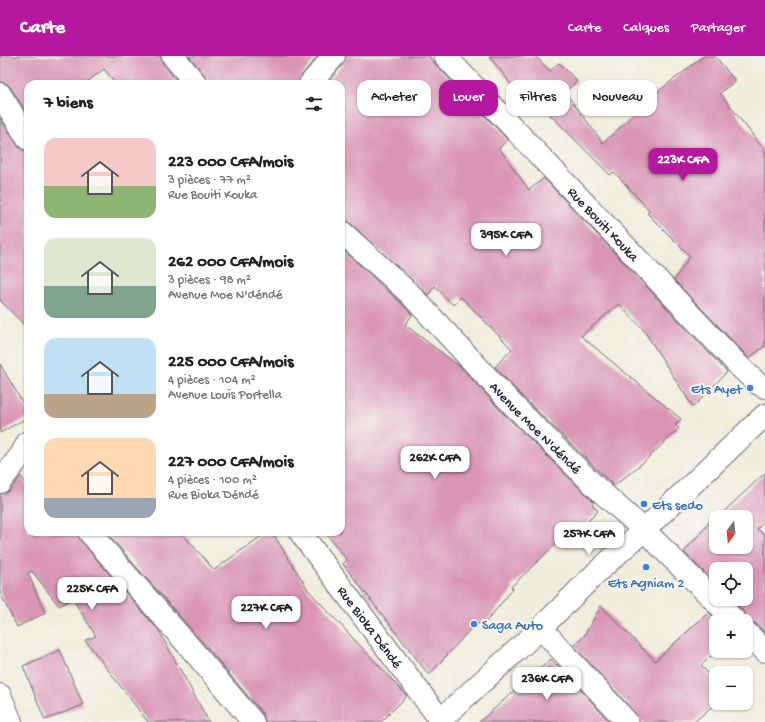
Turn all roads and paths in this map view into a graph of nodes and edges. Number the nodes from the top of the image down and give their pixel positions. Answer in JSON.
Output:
{"nodes":[{"id":1,"x":173,"y":56,"type":"edge"},
{"id":2,"x":334,"y":56,"type":"edge"},
{"id":3,"x":445,"y":56,"type":"edge"},
{"id":4,"x":193,"y":80,"type":"edge"},
{"id":5,"x":313,"y":80,"type":"edge"},
{"id":6,"x":0,"y":94,"type":"edge"},
{"id":7,"x":24,"y":133,"type":"edge"},
{"id":8,"x":345,"y":235,"type":"edge"},
{"id":9,"x":765,"y":387,"type":"edge"},
{"id":10,"x":765,"y":415,"type":"edge"},
{"id":11,"x":24,"y":455,"type":"edge"},
{"id":12,"x":0,"y":482,"type":"edge"},
{"id":13,"x":644,"y":530,"type":"junction"},
{"id":14,"x":92,"y":536,"type":"edge"},
{"id":15,"x":303,"y":536,"type":"edge"},
{"id":16,"x":728,"y":614,"type":"edge"},
{"id":17,"x":542,"y":628,"type":"junction"},
{"id":18,"x":753,"y":639,"type":"edge"},
{"id":19,"x":765,"y":651,"type":"edge"},
{"id":20,"x":0,"y":695,"type":"edge"},
{"id":21,"x":440,"y":721,"type":"edge"},
{"id":22,"x":11,"y":722,"type":"edge"},
{"id":23,"x":253,"y":722,"type":"edge"},
{"id":24,"x":627,"y":722,"type":"edge"}],
"edges":[{"from":1,"to":4,"type":"street"},
{"from":2,"to":5,"type":"street"},
{"from":3,"to":9,"type":"street","name":"Rue Bouiti Kouka"},
{"from":6,"to":7,"type":"street"},
{"from":8,"to":13,"type":"street","name":"Avenue Moe N'déndé"},
{"from":10,"to":13,"type":"street"},
{"from":11,"to":12,"type":"street"},
{"from":13,"to":16,"type":"street","name":"Avenue Moe N'déndé"},
{"from":13,"to":17,"type":"street"},
{"from":14,"to":23,"type":"street"},
{"from":15,"to":21,"type":"street","name":"Rue Bioka Déndé"},
{"from":17,"to":21,"type":"street"},
{"from":17,"to":24,"type":"street"},
{"from":18,"to":19,"type":"street"},
{"from":20,"to":22,"type":"street"}]}
